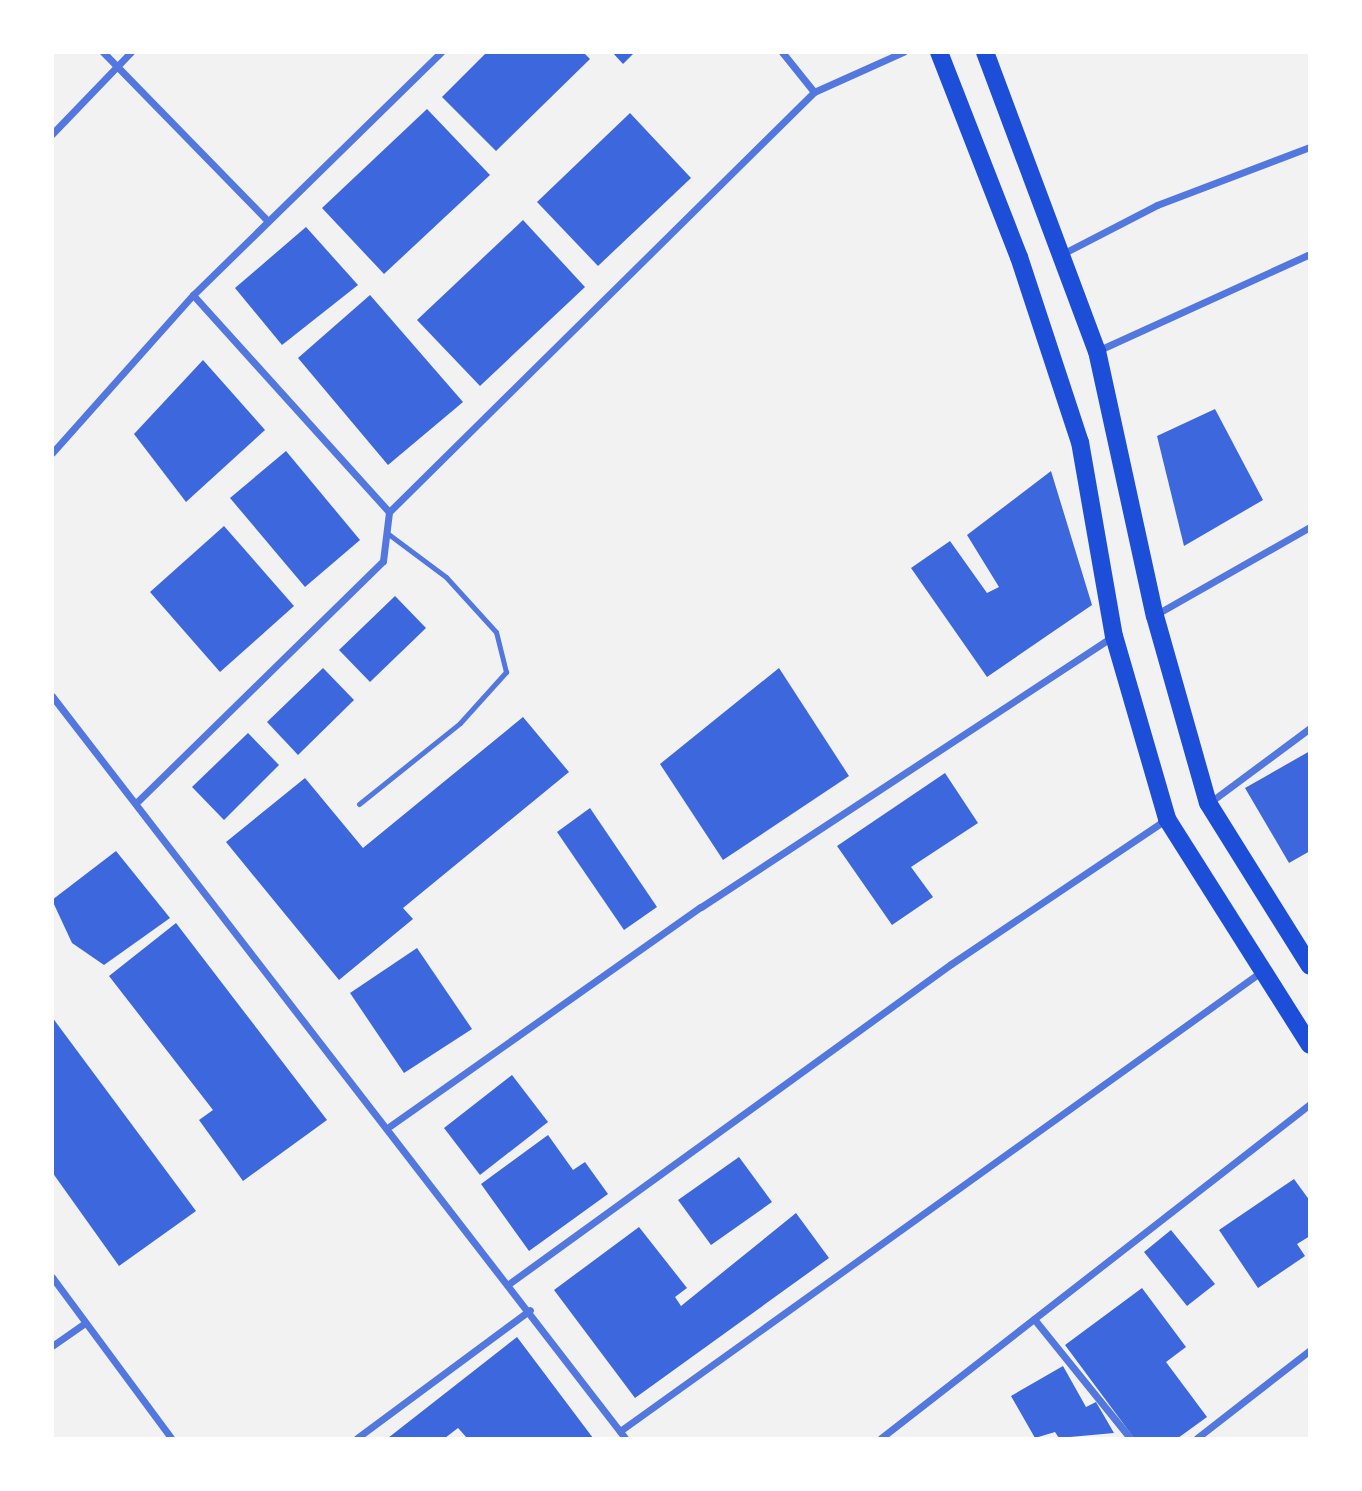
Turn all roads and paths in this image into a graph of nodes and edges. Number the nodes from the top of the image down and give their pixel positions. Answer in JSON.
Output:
{"nodes":[{"id":1,"x":103,"y":52,"type":"edge"},
{"id":2,"x":131,"y":52,"type":"edge"},
{"id":3,"x":440,"y":52,"type":"edge"},
{"id":4,"x":782,"y":52,"type":"edge"},
{"id":5,"x":903,"y":52,"type":"edge"},
{"id":6,"x":939,"y":52,"type":"edge"},
{"id":7,"x":985,"y":52,"type":"edge"},
{"id":8,"x":117,"y":67,"type":"junction"},
{"id":9,"x":814,"y":92,"type":"junction"},
{"id":10,"x":52,"y":134,"type":"edge"},
{"id":11,"x":1310,"y":147,"type":"edge"},
{"id":12,"x":267,"y":220,"type":"junction"},
{"id":13,"x":1064,"y":253,"type":"junction"},
{"id":14,"x":1310,"y":254,"type":"edge"},
{"id":15,"x":194,"y":295,"type":"junction"},
{"id":16,"x":1097,"y":351,"type":"junction"},
{"id":17,"x":52,"y":453,"type":"edge"},
{"id":18,"x":389,"y":512,"type":"junction"},
{"id":19,"x":1310,"y":527,"type":"edge"},
{"id":20,"x":387,"y":533,"type":"junction"},
{"id":21,"x":1154,"y":616,"type":"junction"},
{"id":22,"x":1114,"y":636,"type":"junction"},
{"id":23,"x":52,"y":696,"type":"edge"},
{"id":24,"x":1310,"y":728,"type":"edge"},
{"id":25,"x":137,"y":802,"type":"junction"},
{"id":26,"x":1208,"y":803,"type":"junction"},
{"id":27,"x":359,"y":804,"type":"dead end"},
{"id":28,"x":1167,"y":819,"type":"junction"},
{"id":29,"x":1310,"y":966,"type":"edge"},
{"id":30,"x":1261,"y":972,"type":"junction"},
{"id":31,"x":1310,"y":1045,"type":"edge"},
{"id":32,"x":1310,"y":1104,"type":"edge"},
{"id":33,"x":390,"y":1126,"type":"junction"},
{"id":34,"x":52,"y":1277,"type":"edge"},
{"id":35,"x":510,"y":1283,"type":"junction"},
{"id":36,"x":530,"y":1310,"type":"junction"},
{"id":37,"x":1034,"y":1319,"type":"junction"},
{"id":38,"x":85,"y":1323,"type":"junction"},
{"id":39,"x":52,"y":1346,"type":"edge"},
{"id":40,"x":1310,"y":1350,"type":"edge"},
{"id":41,"x":620,"y":1431,"type":"junction"},
{"id":42,"x":171,"y":1438,"type":"edge"},
{"id":43,"x":357,"y":1438,"type":"edge"},
{"id":44,"x":625,"y":1438,"type":"edge"},
{"id":45,"x":881,"y":1438,"type":"edge"},
{"id":46,"x":1130,"y":1438,"type":"edge"},
{"id":47,"x":1197,"y":1438,"type":"edge"}],
"edges":[{"from":1,"to":8,"type":"street"},
{"from":2,"to":8,"type":"street"},
{"from":3,"to":12,"type":"street"},
{"from":4,"to":9,"type":"street"},
{"from":5,"to":9,"type":"street"},
{"from":6,"to":22,"type":"main road"},
{"from":7,"to":13,"type":"main road"},
{"from":8,"to":10,"type":"street"},
{"from":8,"to":12,"type":"street"},
{"from":9,"to":18,"type":"street"},
{"from":11,"to":13,"type":"street"},
{"from":12,"to":15,"type":"street"},
{"from":13,"to":16,"type":"main road"},
{"from":14,"to":16,"type":"street"},
{"from":15,"to":17,"type":"street"},
{"from":15,"to":18,"type":"street"},
{"from":16,"to":21,"type":"main road"},
{"from":18,"to":20,"type":"street"},
{"from":19,"to":21,"type":"street"},
{"from":20,"to":25,"type":"street"},
{"from":20,"to":27,"type":"lane"},
{"from":21,"to":26,"type":"main road"},
{"from":22,"to":28,"type":"main road"},
{"from":22,"to":33,"type":"street"},
{"from":23,"to":25,"type":"street"},
{"from":24,"to":26,"type":"street"},
{"from":25,"to":33,"type":"street"},
{"from":26,"to":29,"type":"main road"},
{"from":28,"to":30,"type":"main road"},
{"from":28,"to":35,"type":"street"},
{"from":30,"to":31,"type":"main road"},
{"from":30,"to":41,"type":"street"},
{"from":32,"to":37,"type":"street"},
{"from":33,"to":35,"type":"street"},
{"from":34,"to":38,"type":"street"},
{"from":35,"to":36,"type":"street"},
{"from":36,"to":41,"type":"street"},
{"from":36,"to":43,"type":"street"},
{"from":37,"to":45,"type":"street"},
{"from":37,"to":46,"type":"street"},
{"from":38,"to":39,"type":"street"},
{"from":38,"to":42,"type":"street"},
{"from":40,"to":47,"type":"street"},
{"from":41,"to":44,"type":"street"}]}
